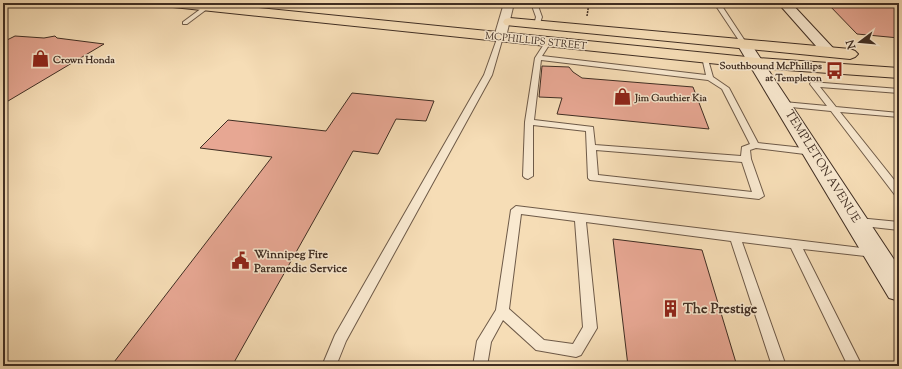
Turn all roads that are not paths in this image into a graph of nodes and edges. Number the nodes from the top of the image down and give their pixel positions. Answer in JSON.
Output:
{"nodes":[{"id":1,"x":173,"y":3,"type":"edge"},
{"id":2,"x":509,"y":3,"type":"edge"},
{"id":3,"x":534,"y":3,"type":"edge"},
{"id":4,"x":717,"y":3,"type":"edge"},
{"id":5,"x":784,"y":3,"type":"edge"},
{"id":6,"x":211,"y":5,"type":"edge"},
{"id":7,"x":498,"y":21,"type":"junction"},
{"id":8,"x":185,"y":23,"type":"dead end"},
{"id":9,"x":537,"y":25,"type":"junction"},
{"id":10,"x":500,"y":37,"type":"junction"},
{"id":11,"x":548,"y":42,"type":"junction"},
{"id":12,"x":744,"y":44,"type":"junction"},
{"id":13,"x":829,"y":52,"type":"junction"},
{"id":14,"x":868,"y":56,"type":"dead end"},
{"id":15,"x":705,"y":57,"type":"junction"},
{"id":16,"x":538,"y":58,"type":"junction"},
{"id":17,"x":757,"y":63,"type":"junction"},
{"id":18,"x":899,"y":74,"type":"edge"},
{"id":19,"x":710,"y":78,"type":"junction"},
{"id":20,"x":899,"y":91,"type":"edge"},
{"id":21,"x":784,"y":104,"type":"junction"},
{"id":22,"x":833,"y":109,"type":"junction"},
{"id":23,"x":899,"y":115,"type":"edge"},
{"id":24,"x":530,"y":122,"type":"junction"},
{"id":25,"x":755,"y":145,"type":"junction"},
{"id":26,"x":591,"y":147,"type":"junction"},
{"id":27,"x":813,"y":152,"type":"junction"},
{"id":28,"x":746,"y":159,"type":"junction"},
{"id":29,"x":528,"y":176,"type":"dead end"},
{"id":30,"x":899,"y":193,"type":"edge"},
{"id":31,"x":580,"y":218,"type":"junction"},
{"id":32,"x":858,"y":222,"type":"junction"},
{"id":33,"x":899,"y":226,"type":"edge"},
{"id":34,"x":735,"y":238,"type":"junction"},
{"id":35,"x":795,"y":245,"type":"junction"},
{"id":36,"x":877,"y":254,"type":"junction"},
{"id":37,"x":899,"y":290,"type":"edge"},
{"id":38,"x":502,"y":311,"type":"junction"},
{"id":39,"x":329,"y":366,"type":"edge"},
{"id":40,"x":480,"y":366,"type":"edge"},
{"id":41,"x":779,"y":366,"type":"edge"},
{"id":42,"x":855,"y":366,"type":"edge"}],
"edges":[{"from":1,"to":6,"type":"main road","name":"MCPHILLIPS STREET"},
{"from":2,"to":7,"type":"street"},
{"from":3,"to":9,"type":"lane"},
{"from":4,"to":12,"type":"lane"},
{"from":5,"to":13,"type":"street"},
{"from":6,"to":8,"type":"lane"},
{"from":6,"to":10,"type":"main road","name":"MCPHILLIPS STREET"},
{"from":7,"to":9,"type":"main road","name":"MCPHILLIPS STREET"},
{"from":7,"to":10,"type":"street"},
{"from":9,"to":12,"type":"main road","name":"MCPHILLIPS STREET"},
{"from":10,"to":11,"type":"main road","name":"MCPHILLIPS STREET"},
{"from":10,"to":39,"type":"lane"},
{"from":11,"to":15,"type":"main road","name":"MCPHILLIPS STREET"},
{"from":11,"to":16,"type":"lane"},
{"from":12,"to":13,"type":"main road","name":"MCPHILLIPS STREET"},
{"from":12,"to":17,"type":"street","name":"TEMPLETON AVENUE"},
{"from":13,"to":14,"type":"main road","name":"MCPHILLIPS STREET"},
{"from":15,"to":17,"type":"main road","name":"MCPHILLIPS STREET"},
{"from":15,"to":19,"type":"lane"},
{"from":16,"to":19,"type":"lane"},
{"from":16,"to":24,"type":"lane"},
{"from":17,"to":18,"type":"main road","name":"MCPHILLIPS STREET"},
{"from":17,"to":21,"type":"street","name":"TEMPLETON AVENUE"},
{"from":19,"to":25,"type":"lane"},
{"from":20,"to":22,"type":"lane"},
{"from":21,"to":22,"type":"lane"},
{"from":21,"to":27,"type":"street","name":"TEMPLETON AVENUE"},
{"from":22,"to":23,"type":"lane"},
{"from":22,"to":30,"type":"lane"},
{"from":24,"to":26,"type":"lane"},
{"from":24,"to":29,"type":"lane"},
{"from":25,"to":27,"type":"lane"},
{"from":25,"to":28,"type":"lane"},
{"from":26,"to":28,"type":"lane"},
{"from":26,"to":28,"type":"lane"},
{"from":27,"to":32,"type":"street","name":"TEMPLETON AVENUE"},
{"from":31,"to":34,"type":"lane"},
{"from":31,"to":38,"type":"lane"},
{"from":31,"to":38,"type":"lane"},
{"from":32,"to":33,"type":"lane"},
{"from":32,"to":36,"type":"street","name":"TEMPLETON AVENUE"},
{"from":34,"to":35,"type":"lane"},
{"from":34,"to":41,"type":"lane"},
{"from":35,"to":36,"type":"lane"},
{"from":35,"to":42,"type":"lane"},
{"from":36,"to":37,"type":"street","name":"TEMPLETON AVENUE"},
{"from":38,"to":40,"type":"lane"}]}
